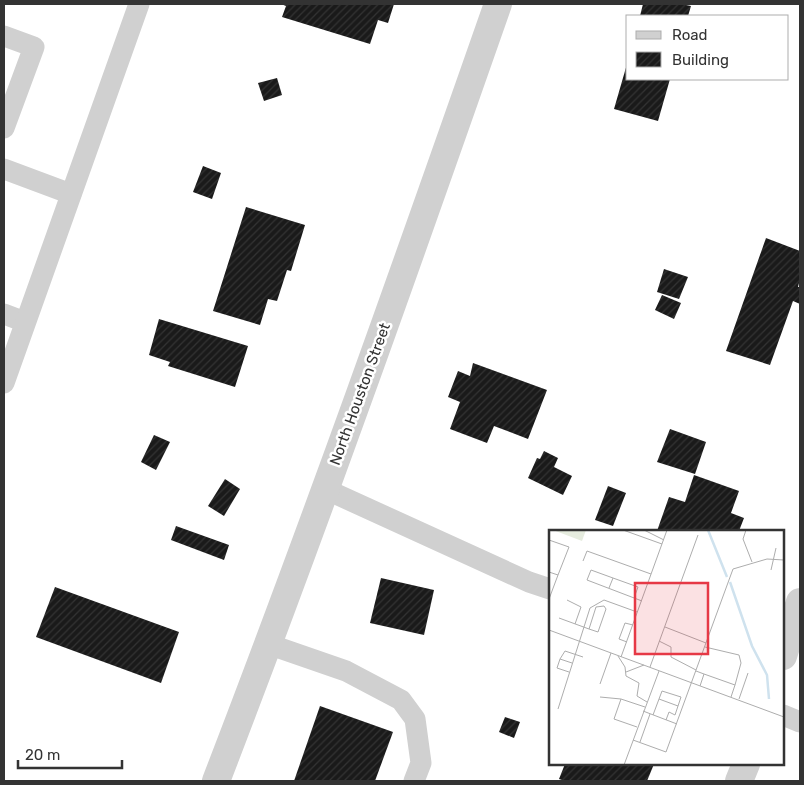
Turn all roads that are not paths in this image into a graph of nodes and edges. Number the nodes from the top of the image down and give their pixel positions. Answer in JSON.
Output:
{"nodes":[{"id":1,"x":139,"y":4,"type":"edge"},
{"id":2,"x":498,"y":4,"type":"edge"},
{"id":3,"x":4,"y":36,"type":"edge"},
{"id":4,"x":4,"y":128,"type":"edge"},
{"id":5,"x":4,"y":169,"type":"edge"},
{"id":6,"x":71,"y":194,"type":"junction"},
{"id":7,"x":4,"y":314,"type":"edge"},
{"id":8,"x":26,"y":322,"type":"junction"},
{"id":9,"x":4,"y":384,"type":"edge"},
{"id":10,"x":325,"y":489,"type":"junction"},
{"id":11,"x":549,"y":589,"type":"edge"},
{"id":12,"x":800,"y":602,"type":"edge"},
{"id":13,"x":268,"y":644,"type":"junction"},
{"id":14,"x":784,"y":653,"type":"edge"},
{"id":15,"x":784,"y":715,"type":"edge"},
{"id":16,"x":800,"y":722,"type":"edge"},
{"id":17,"x":746,"y":765,"type":"edge"},
{"id":18,"x":216,"y":781,"type":"edge"},
{"id":19,"x":414,"y":781,"type":"edge"},
{"id":20,"x":739,"y":781,"type":"edge"}],
"edges":[{"from":1,"to":6,"type":"lane"},
{"from":2,"to":10,"type":"street","name":"North Houston Street"},
{"from":3,"to":4,"type":"lane"},
{"from":5,"to":6,"type":"lane"},
{"from":6,"to":8,"type":"lane"},
{"from":7,"to":8,"type":"lane"},
{"from":8,"to":9,"type":"lane"},
{"from":10,"to":11,"type":"lane"},
{"from":10,"to":13,"type":"street","name":"North Houston Street"},
{"from":12,"to":14,"type":"street"},
{"from":13,"to":18,"type":"street","name":"North Houston Street"},
{"from":13,"to":19,"type":"lane"},
{"from":15,"to":16,"type":"lane"},
{"from":17,"to":20,"type":"street"}]}
